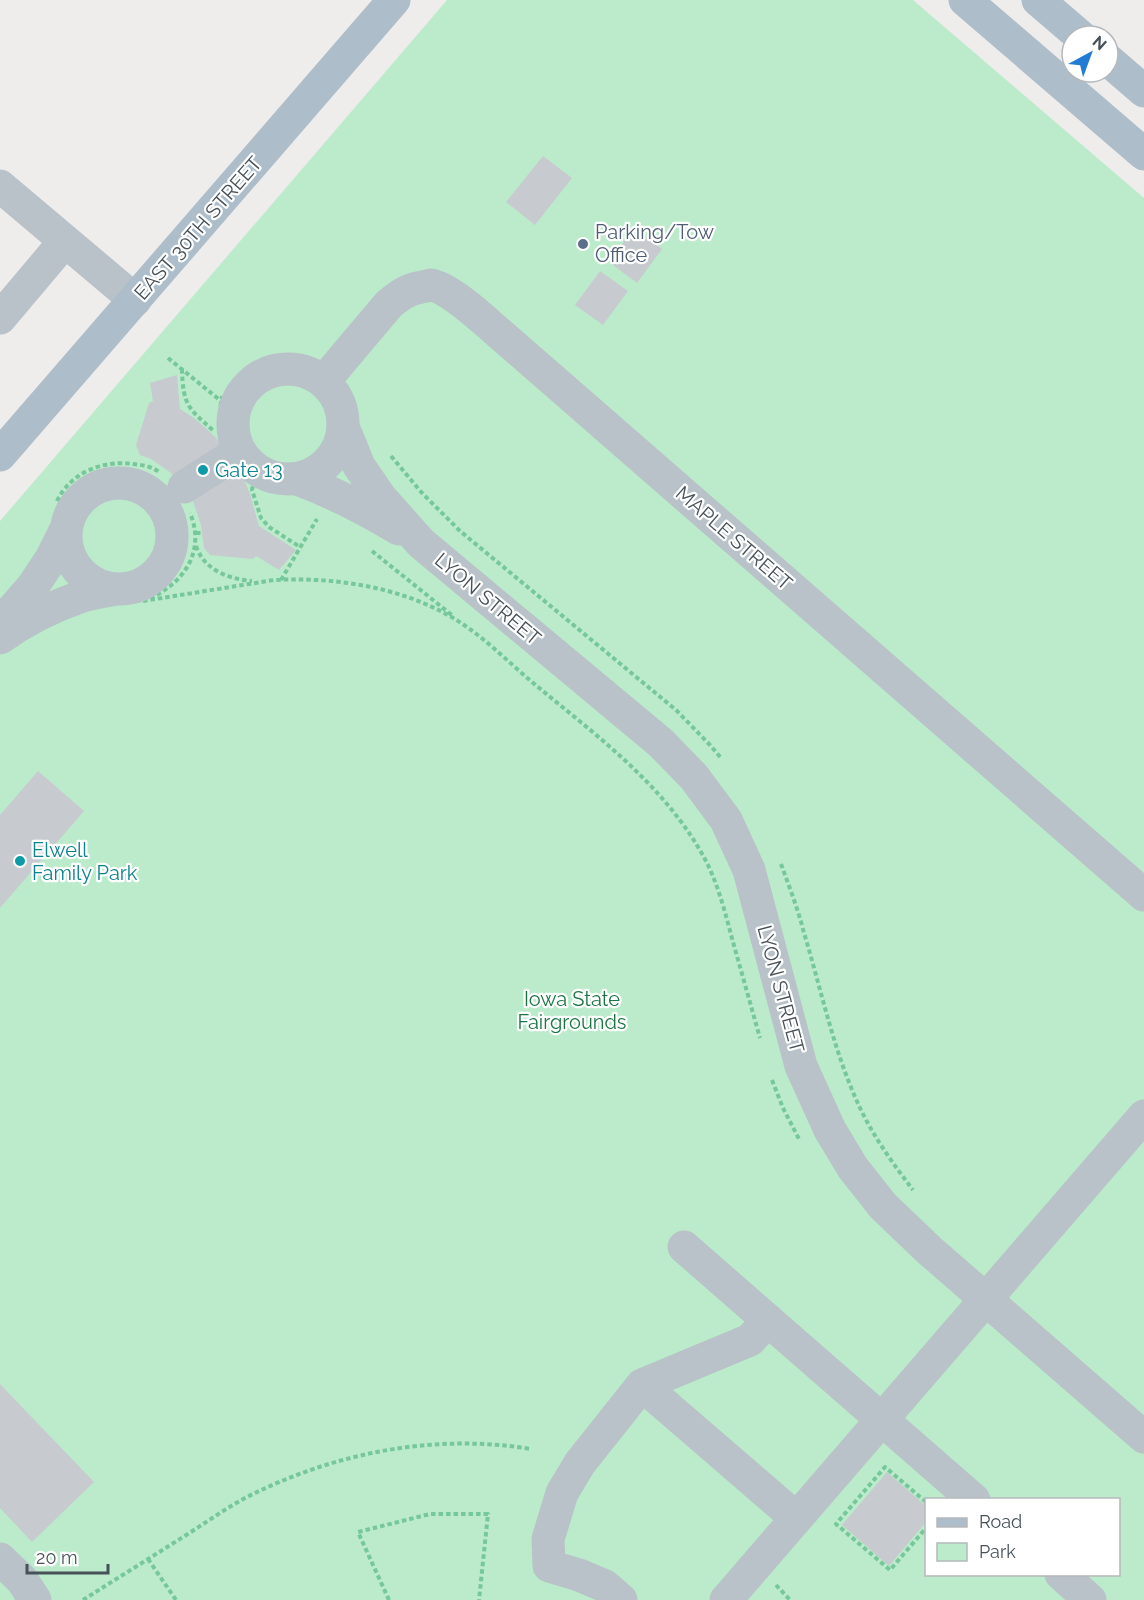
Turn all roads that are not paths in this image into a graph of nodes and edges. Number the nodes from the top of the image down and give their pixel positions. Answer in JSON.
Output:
{"nodes":[{"id":1,"x":965,"y":0,"type":"edge"},
{"id":2,"x":1038,"y":0,"type":"edge"},
{"id":3,"x":391,"y":1,"type":"edge"},
{"id":4,"x":1066,"y":24,"type":"edge"},
{"id":5,"x":1120,"y":70,"type":"edge"},
{"id":6,"x":1144,"y":91,"type":"edge"},
{"id":7,"x":1144,"y":154,"type":"edge"},
{"id":8,"x":0,"y":186,"type":"edge"},
{"id":9,"x":65,"y":241,"type":"junction"},
{"id":10,"x":135,"y":300,"type":"junction"},
{"id":11,"x":0,"y":318,"type":"edge"},
{"id":12,"x":324,"y":381,"type":"junction"},
{"id":13,"x":344,"y":429,"type":"junction"},
{"id":14,"x":3,"y":446,"type":"edge"},
{"id":15,"x":234,"y":456,"type":"road end"},
{"id":16,"x":297,"y":479,"type":"junction"},
{"id":17,"x":178,"y":489,"type":"road end"},
{"id":18,"x":61,"y":516,"type":"junction"},
{"id":19,"x":421,"y":543,"type":"junction"},
{"id":20,"x":131,"y":598,"type":"junction"},
{"id":21,"x":0,"y":624,"type":"edge"},
{"id":22,"x":0,"y":638,"type":"edge"},
{"id":23,"x":1144,"y":895,"type":"edge"},
{"id":24,"x":1144,"y":1116,"type":"edge"},
{"id":25,"x":684,"y":1247,"type":"dead end"},
{"id":26,"x":987,"y":1300,"type":"junction"},
{"id":27,"x":768,"y":1320,"type":"junction"},
{"id":28,"x":642,"y":1385,"type":"junction"},
{"id":29,"x":881,"y":1419,"type":"junction"},
{"id":30,"x":1144,"y":1437,"type":"edge"},
{"id":31,"x":972,"y":1498,"type":"edge"},
{"id":32,"x":796,"y":1518,"type":"junction"},
{"id":33,"x":0,"y":1558,"type":"edge"},
{"id":34,"x":1062,"y":1576,"type":"edge"},
{"id":35,"x":35,"y":1600,"type":"edge"},
{"id":36,"x":621,"y":1600,"type":"edge"},
{"id":37,"x":726,"y":1600,"type":"edge"},
{"id":38,"x":1090,"y":1600,"type":"edge"}],
"edges":[{"from":1,"to":7,"type":"main road"},
{"from":2,"to":4,"type":"main road"},
{"from":3,"to":10,"type":"main road","name":"EAST 30TH STREET"},
{"from":5,"to":6,"type":"main road"},
{"from":8,"to":9,"type":"street"},
{"from":9,"to":10,"type":"street"},
{"from":9,"to":11,"type":"street"},
{"from":10,"to":14,"type":"main road","name":"EAST 30TH STREET"},
{"from":12,"to":13,"type":"street"},
{"from":12,"to":16,"type":"street"},
{"from":12,"to":23,"type":"street","name":"MAPLE STREET"},
{"from":13,"to":16,"type":"street"},
{"from":13,"to":19,"type":"street"},
{"from":15,"to":17,"type":"street"},
{"from":16,"to":19,"type":"street"},
{"from":18,"to":20,"type":"street"},
{"from":18,"to":20,"type":"street"},
{"from":18,"to":21,"type":"street"},
{"from":19,"to":26,"type":"street","name":"LYON STREET"},
{"from":20,"to":22,"type":"street"},
{"from":24,"to":26,"type":"street"},
{"from":25,"to":27,"type":"street"},
{"from":26,"to":29,"type":"street"},
{"from":26,"to":30,"type":"street","name":"LYON STREET"},
{"from":27,"to":28,"type":"street"},
{"from":27,"to":29,"type":"street"},
{"from":28,"to":32,"type":"street"},
{"from":28,"to":36,"type":"street"},
{"from":29,"to":31,"type":"street"},
{"from":29,"to":32,"type":"street"},
{"from":32,"to":37,"type":"street"},
{"from":33,"to":35,"type":"street"},
{"from":34,"to":38,"type":"street"}]}
